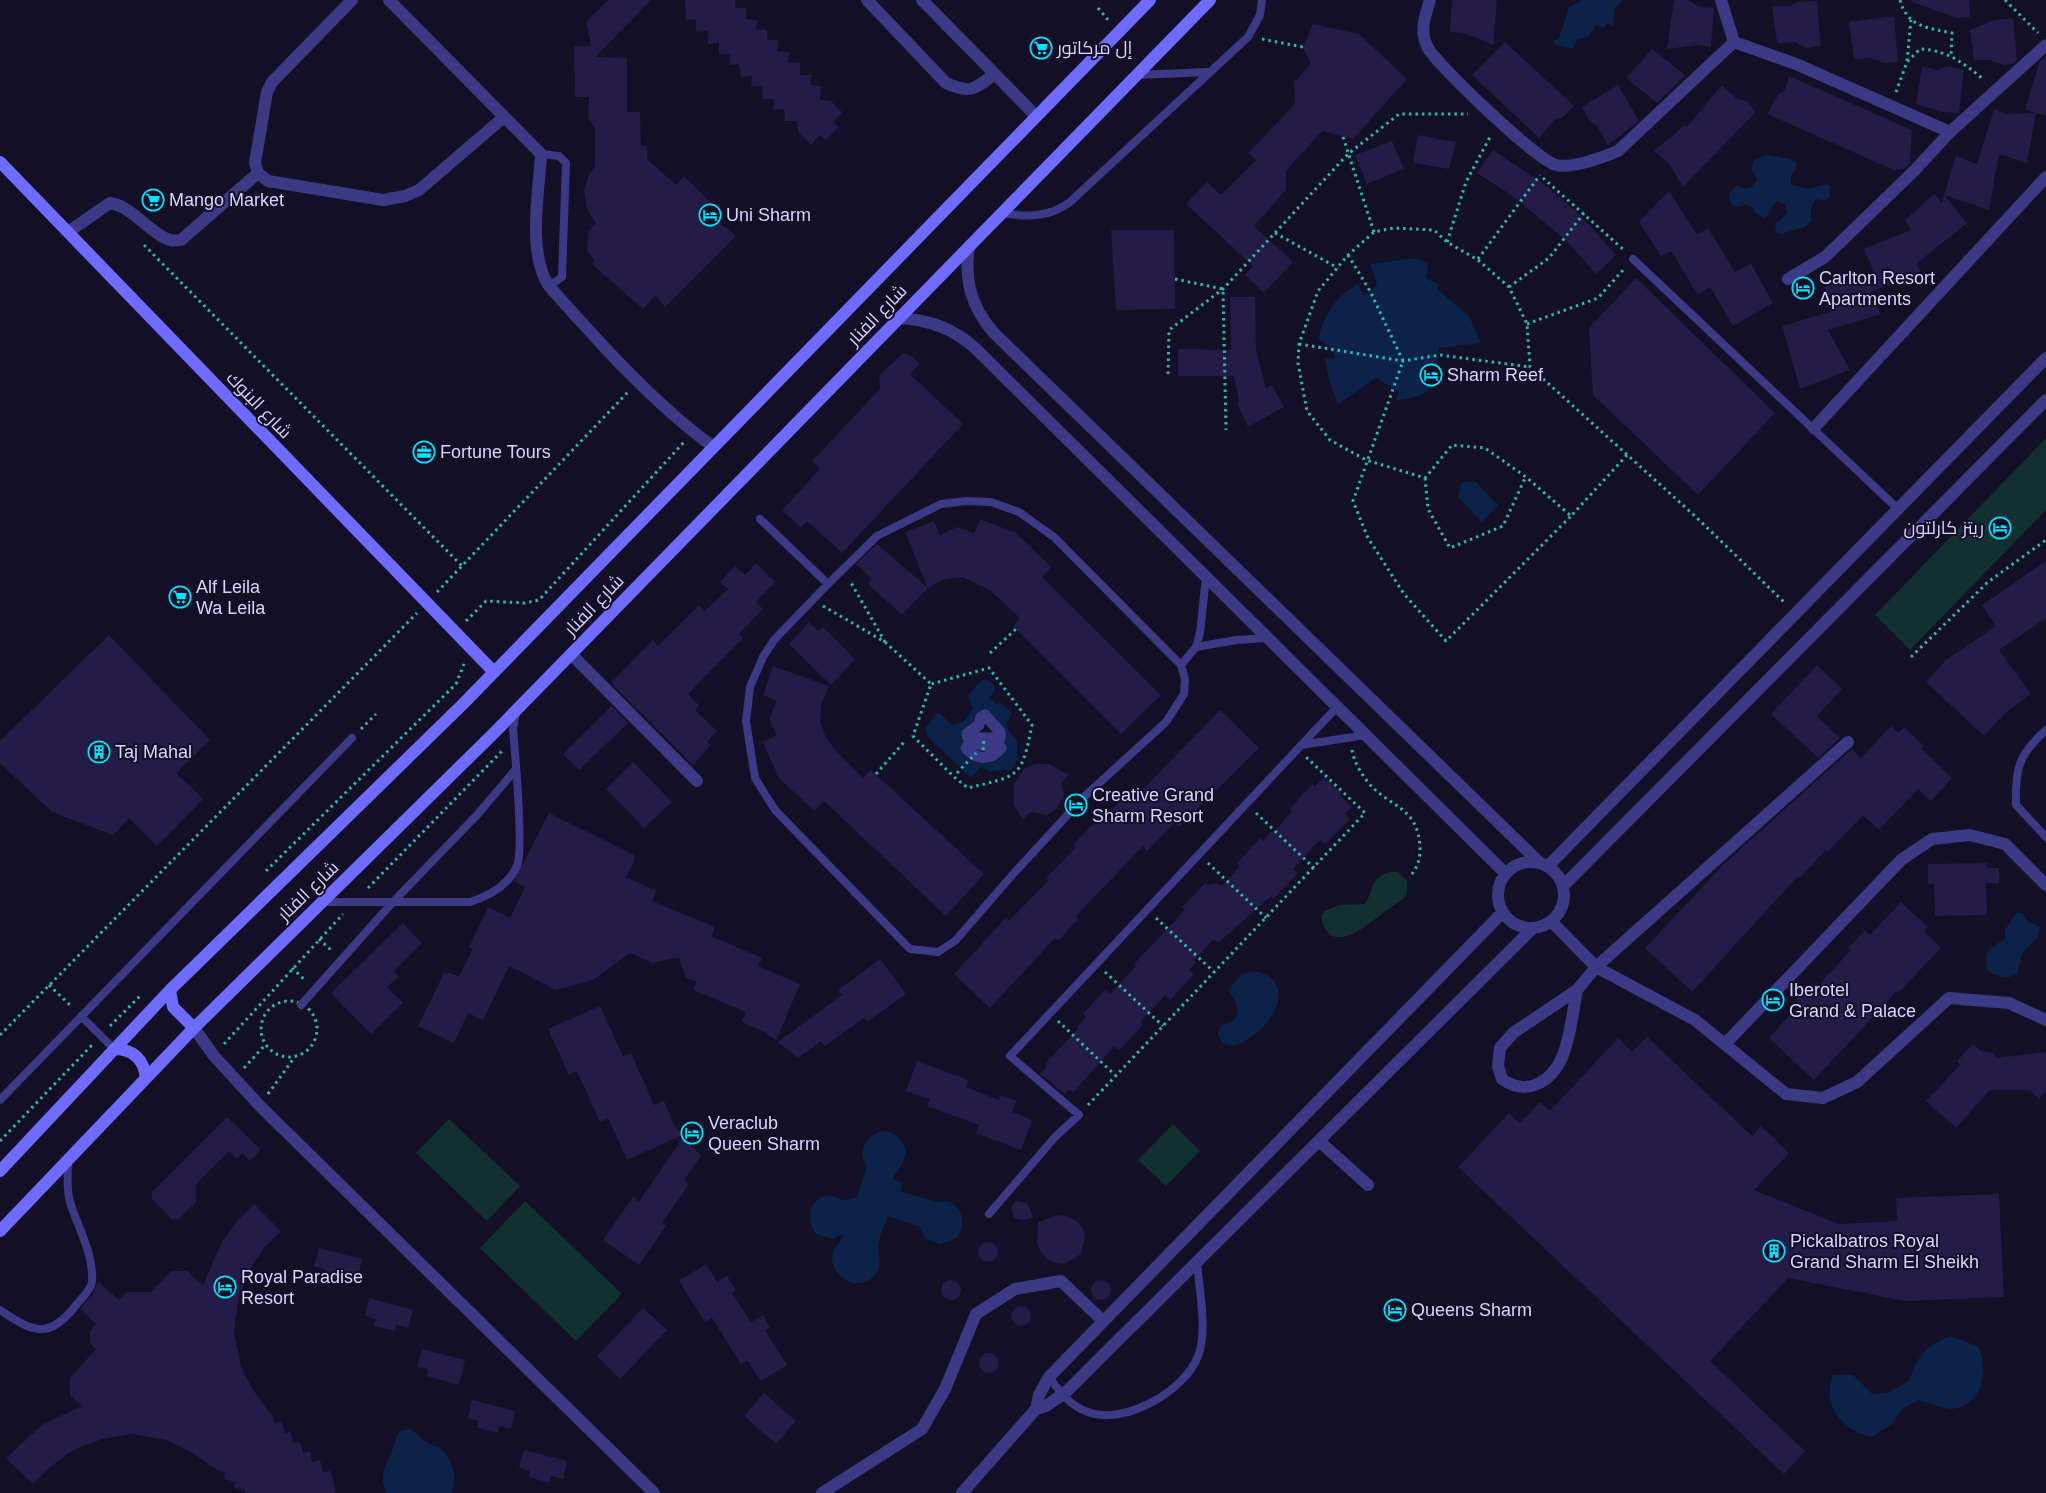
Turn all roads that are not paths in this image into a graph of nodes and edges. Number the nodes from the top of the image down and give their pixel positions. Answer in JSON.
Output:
{"nodes":[{"id":1,"x":352,"y":0,"type":"edge"},
{"id":2,"x":389,"y":0,"type":"edge"},
{"id":3,"x":867,"y":0,"type":"edge"},
{"id":4,"x":922,"y":0,"type":"edge"},
{"id":5,"x":1150,"y":0,"type":"edge"},
{"id":6,"x":1210,"y":0,"type":"edge"},
{"id":7,"x":1262,"y":0,"type":"edge"},
{"id":8,"x":1430,"y":0,"type":"edge"},
{"id":9,"x":1721,"y":0,"type":"edge"},
{"id":10,"x":2044,"y":40,"type":"edge"},
{"id":11,"x":1734,"y":42,"type":"junction"},
{"id":12,"x":1208,"y":72,"type":"junction"},
{"id":13,"x":994,"y":74,"type":"junction"},
{"id":14,"x":1136,"y":75,"type":"junction"},
{"id":15,"x":1036,"y":116,"type":"junction"},
{"id":16,"x":504,"y":117,"type":"junction"},
{"id":17,"x":1950,"y":132,"type":"junction"},
{"id":18,"x":541,"y":154,"type":"junction"},
{"id":19,"x":0,"y":162,"type":"edge"},
{"id":20,"x":258,"y":174,"type":"junction"},
{"id":21,"x":2046,"y":177,"type":"edge"},
{"id":22,"x":1001,"y":213,"type":"junction"},
{"id":23,"x":68,"y":232,"type":"junction"},
{"id":24,"x":969,"y":246,"type":"junction"},
{"id":25,"x":1633,"y":259,"type":"road end"},
{"id":26,"x":1788,"y":279,"type":"dead end"},
{"id":27,"x":549,"y":286,"type":"junction"},
{"id":28,"x":899,"y":318,"type":"junction"},
{"id":29,"x":2046,"y":358,"type":"edge"},
{"id":30,"x":2046,"y":400,"type":"edge"},
{"id":31,"x":1814,"y":428,"type":"junction"},
{"id":32,"x":712,"y":446,"type":"junction"},
{"id":33,"x":1898,"y":509,"type":"junction"},
{"id":34,"x":760,"y":519,"type":"dead end"},
{"id":35,"x":1206,"y":577,"type":"junction"},
{"id":36,"x":828,"y":584,"type":"junction"},
{"id":37,"x":1268,"y":638,"type":"junction"},
{"id":38,"x":1196,"y":647,"type":"junction"},
{"id":39,"x":571,"y":654,"type":"junction"},
{"id":40,"x":1182,"y":665,"type":"junction"},
{"id":41,"x":494,"y":672,"type":"junction"},
{"id":42,"x":1337,"y":707,"type":"junction"},
{"id":43,"x":516,"y":711,"type":"junction"},
{"id":44,"x":2046,"y":730,"type":"edge"},
{"id":45,"x":1366,"y":735,"type":"junction"},
{"id":46,"x":352,"y":738,"type":"road end"},
{"id":47,"x":1848,"y":742,"type":"dead end"},
{"id":48,"x":1299,"y":747,"type":"junction"},
{"id":49,"x":516,"y":769,"type":"junction"},
{"id":50,"x":697,"y":781,"type":"dead end"},
{"id":51,"x":2046,"y":837,"type":"edge"},
{"id":52,"x":1544,"y":864,"type":"junction"},
{"id":53,"x":1505,"y":873,"type":"junction"},
{"id":54,"x":2046,"y":885,"type":"edge"},
{"id":55,"x":1563,"y":886,"type":"junction"},
{"id":56,"x":323,"y":902,"type":"junction"},
{"id":57,"x":392,"y":903,"type":"junction"},
{"id":58,"x":1503,"y":912,"type":"junction"},
{"id":59,"x":1551,"y":921,"type":"junction"},
{"id":60,"x":1533,"y":928,"type":"junction"},
{"id":61,"x":1596,"y":967,"type":"junction"},
{"id":62,"x":170,"y":990,"type":"junction"},
{"id":63,"x":1577,"y":990,"type":"junction"},
{"id":64,"x":301,"y":1005,"type":"road end"},
{"id":65,"x":82,"y":1016,"type":"junction"},
{"id":66,"x":2046,"y":1020,"type":"edge"},
{"id":67,"x":194,"y":1028,"type":"junction"},
{"id":68,"x":1725,"y":1044,"type":"junction"},
{"id":69,"x":114,"y":1049,"type":"junction"},
{"id":70,"x":146,"y":1078,"type":"junction"},
{"id":71,"x":0,"y":1100,"type":"edge"},
{"id":72,"x":1319,"y":1141,"type":"junction"},
{"id":73,"x":68,"y":1160,"type":"junction"},
{"id":74,"x":0,"y":1171,"type":"edge"},
{"id":75,"x":1368,"y":1185,"type":"dead end"},
{"id":76,"x":989,"y":1214,"type":"dead end"},
{"id":77,"x":0,"y":1231,"type":"edge"},
{"id":78,"x":1197,"y":1262,"type":"junction"},
{"id":79,"x":0,"y":1310,"type":"edge"},
{"id":80,"x":1103,"y":1321,"type":"junction"},
{"id":81,"x":1049,"y":1377,"type":"junction"},
{"id":82,"x":1061,"y":1394,"type":"junction"},
{"id":83,"x":1036,"y":1408,"type":"junction"},
{"id":84,"x":654,"y":1493,"type":"edge"},
{"id":85,"x":822,"y":1493,"type":"edge"},
{"id":86,"x":962,"y":1493,"type":"edge"}],
"edges":[{"from":1,"to":20,"type":"street"},
{"from":2,"to":16,"type":"street"},
{"from":3,"to":13,"type":"street"},
{"from":4,"to":13,"type":"street"},
{"from":5,"to":15,"type":"main road","name":"شارع الفنار"},
{"from":6,"to":14,"type":"main road","name":"شارع الفنار"},
{"from":7,"to":12,"type":"lane"},
{"from":8,"to":11,"type":"street"},
{"from":9,"to":11,"type":"street"},
{"from":10,"to":17,"type":"street"},
{"from":11,"to":17,"type":"street"},
{"from":12,"to":14,"type":"lane"},
{"from":12,"to":22,"type":"lane"},
{"from":13,"to":15,"type":"street"},
{"from":14,"to":22,"type":"main road","name":"شارع الفنار"},
{"from":15,"to":32,"type":"main road","name":"شارع الفنار"},
{"from":16,"to":18,"type":"street"},
{"from":16,"to":20,"type":"street"},
{"from":17,"to":26,"type":"street"},
{"from":18,"to":27,"type":"street"},
{"from":18,"to":27,"type":"lane"},
{"from":19,"to":23,"type":"main road","name":"شارع البنوك"},
{"from":20,"to":23,"type":"street"},
{"from":21,"to":31,"type":"street"},
{"from":22,"to":24,"type":"main road","name":"شارع الفنار"},
{"from":23,"to":41,"type":"main road","name":"شارع البنوك"},
{"from":24,"to":28,"type":"main road","name":"شارع الفنار"},
{"from":24,"to":52,"type":"street"},
{"from":25,"to":31,"type":"lane"},
{"from":27,"to":32,"type":"street"},
{"from":28,"to":35,"type":"street"},
{"from":28,"to":39,"type":"main road","name":"شارع الفنار"},
{"from":29,"to":33,"type":"street"},
{"from":30,"to":55,"type":"street"},
{"from":31,"to":33,"type":"lane"},
{"from":32,"to":41,"type":"main road","name":"شارع الفنار"},
{"from":33,"to":52,"type":"street"},
{"from":34,"to":36,"type":"lane"},
{"from":35,"to":37,"type":"street"},
{"from":35,"to":38,"type":"lane"},
{"from":36,"to":40,"type":"lane"},
{"from":36,"to":40,"type":"lane"},
{"from":37,"to":38,"type":"lane"},
{"from":37,"to":42,"type":"street"},
{"from":38,"to":40,"type":"lane"},
{"from":39,"to":43,"type":"main road","name":"شارع الفنار"},
{"from":39,"to":50,"type":"street"},
{"from":41,"to":62,"type":"main road","name":"شارع الفنار"},
{"from":42,"to":45,"type":"street"},
{"from":42,"to":48,"type":"lane"},
{"from":43,"to":49,"type":"lane"},
{"from":43,"to":56,"type":"main road","name":"شارع الفنار"},
{"from":44,"to":51,"type":"lane"},
{"from":45,"to":48,"type":"lane"},
{"from":45,"to":53,"type":"street"},
{"from":46,"to":65,"type":"lane"},
{"from":47,"to":61,"type":"street"},
{"from":48,"to":76,"type":"lane"},
{"from":49,"to":57,"type":"lane"},
{"from":49,"to":57,"type":"lane"},
{"from":52,"to":53,"type":"street"},
{"from":52,"to":55,"type":"street"},
{"from":53,"to":58,"type":"street"},
{"from":54,"to":68,"type":"street"},
{"from":55,"to":59,"type":"street"},
{"from":56,"to":57,"type":"lane"},
{"from":56,"to":67,"type":"main road","name":"شارع الفنار"},
{"from":57,"to":64,"type":"lane"},
{"from":58,"to":60,"type":"street"},
{"from":58,"to":80,"type":"street"},
{"from":59,"to":60,"type":"street"},
{"from":59,"to":61,"type":"street"},
{"from":60,"to":72,"type":"street"},
{"from":61,"to":63,"type":"street"},
{"from":61,"to":68,"type":"street"},
{"from":62,"to":67,"type":"main road"},
{"from":62,"to":69,"type":"main road","name":"شارع الفنار"},
{"from":63,"to":63,"type":"street"},
{"from":65,"to":69,"type":"lane"},
{"from":65,"to":71,"type":"lane"},
{"from":66,"to":68,"type":"street"},
{"from":67,"to":70,"type":"main road","name":"شارع الفنار"},
{"from":67,"to":84,"type":"street"},
{"from":69,"to":70,"type":"main road"},
{"from":69,"to":74,"type":"main road","name":"شارع الفنار"},
{"from":70,"to":73,"type":"main road","name":"شارع الفنار"},
{"from":72,"to":75,"type":"street"},
{"from":72,"to":78,"type":"street"},
{"from":73,"to":77,"type":"main road","name":"شارع الفنار"},
{"from":73,"to":79,"type":"lane"},
{"from":78,"to":82,"type":"street"},
{"from":78,"to":82,"type":"lane"},
{"from":80,"to":81,"type":"street"},
{"from":80,"to":85,"type":"street"},
{"from":81,"to":82,"type":"lane"},
{"from":81,"to":83,"type":"street"},
{"from":82,"to":83,"type":"street"},
{"from":83,"to":86,"type":"street"}]}
